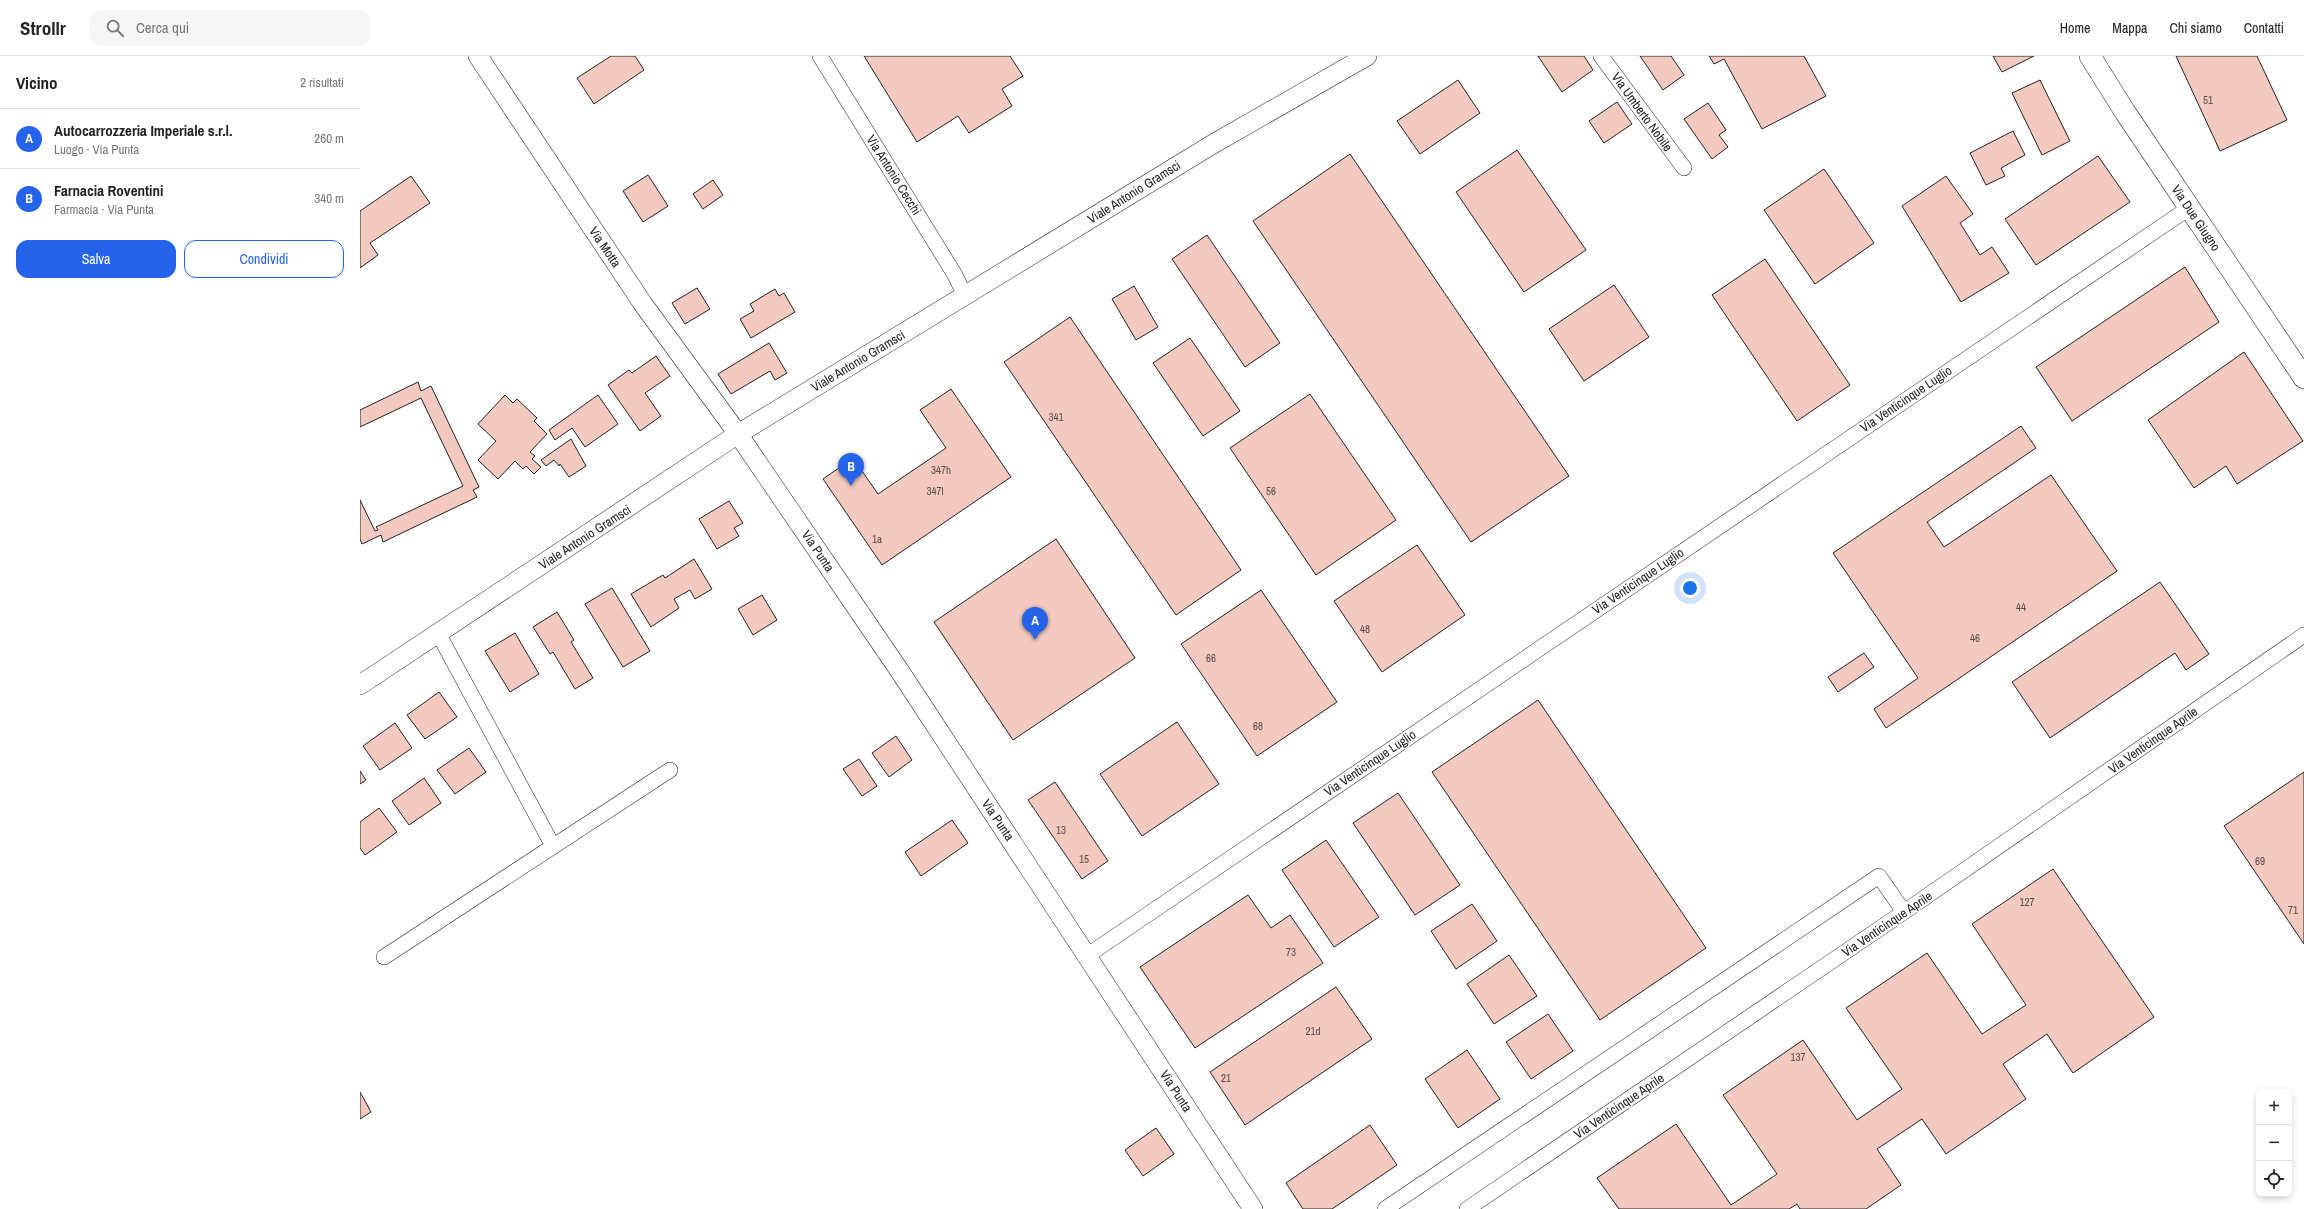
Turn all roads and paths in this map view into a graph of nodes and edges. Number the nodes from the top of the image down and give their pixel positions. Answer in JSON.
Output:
{"nodes":[{"id":1,"x":478,"y":56,"type":"edge"},
{"id":2,"x":820,"y":56,"type":"edge"},
{"id":3,"x":1367,"y":56,"type":"edge"},
{"id":4,"x":1601,"y":56,"type":"edge"},
{"id":5,"x":2090,"y":56,"type":"edge"},
{"id":6,"x":1684,"y":168,"type":"dead end"},
{"id":7,"x":2189,"y":208,"type":"junction"},
{"id":8,"x":965,"y":296,"type":"junction"},
{"id":9,"x":2304,"y":378,"type":"edge"},
{"id":10,"x":738,"y":434,"type":"junction"},
{"id":11,"x":438,"y":633,"type":"junction"},
{"id":12,"x":2304,"y":635,"type":"edge"},
{"id":13,"x":360,"y":685,"type":"edge"},
{"id":14,"x":670,"y":770,"type":"dead end"},
{"id":15,"x":554,"y":846,"type":"junction"},
{"id":16,"x":1904,"y":912,"type":"junction"},
{"id":17,"x":1088,"y":955,"type":"junction"},
{"id":18,"x":384,"y":957,"type":"dead end"},
{"id":19,"x":1253,"y":1209,"type":"edge"},
{"id":20,"x":1385,"y":1209,"type":"edge"},
{"id":21,"x":1467,"y":1209,"type":"edge"}],
"edges":[{"from":1,"to":10,"type":"street","name":"Via Motta"},
{"from":2,"to":8,"type":"street","name":"Via Antonio Cecchi"},
{"from":3,"to":8,"type":"street","name":"Viale Antonio Gramsci"},
{"from":4,"to":6,"type":"street","name":"Via Umberto Nobile"},
{"from":5,"to":7,"type":"main road","name":"Via Due Giugno"},
{"from":7,"to":9,"type":"main road","name":"Via Due Giugno"},
{"from":7,"to":17,"type":"street","name":"Via Venticinque Luglio"},
{"from":8,"to":10,"type":"street","name":"Viale Antonio Gramsci"},
{"from":10,"to":11,"type":"street","name":"Viale Antonio Gramsci"},
{"from":10,"to":17,"type":"street","name":"Via Punta"},
{"from":11,"to":13,"type":"street","name":"Viale Antonio Gramsci"},
{"from":11,"to":15,"type":"street"},
{"from":12,"to":16,"type":"street","name":"Via Venticinque Aprile"},
{"from":14,"to":15,"type":"street"},
{"from":15,"to":18,"type":"street"},
{"from":16,"to":20,"type":"street"},
{"from":16,"to":21,"type":"street","name":"Via Venticinque Aprile"},
{"from":17,"to":19,"type":"street","name":"Via Punta"}]}
